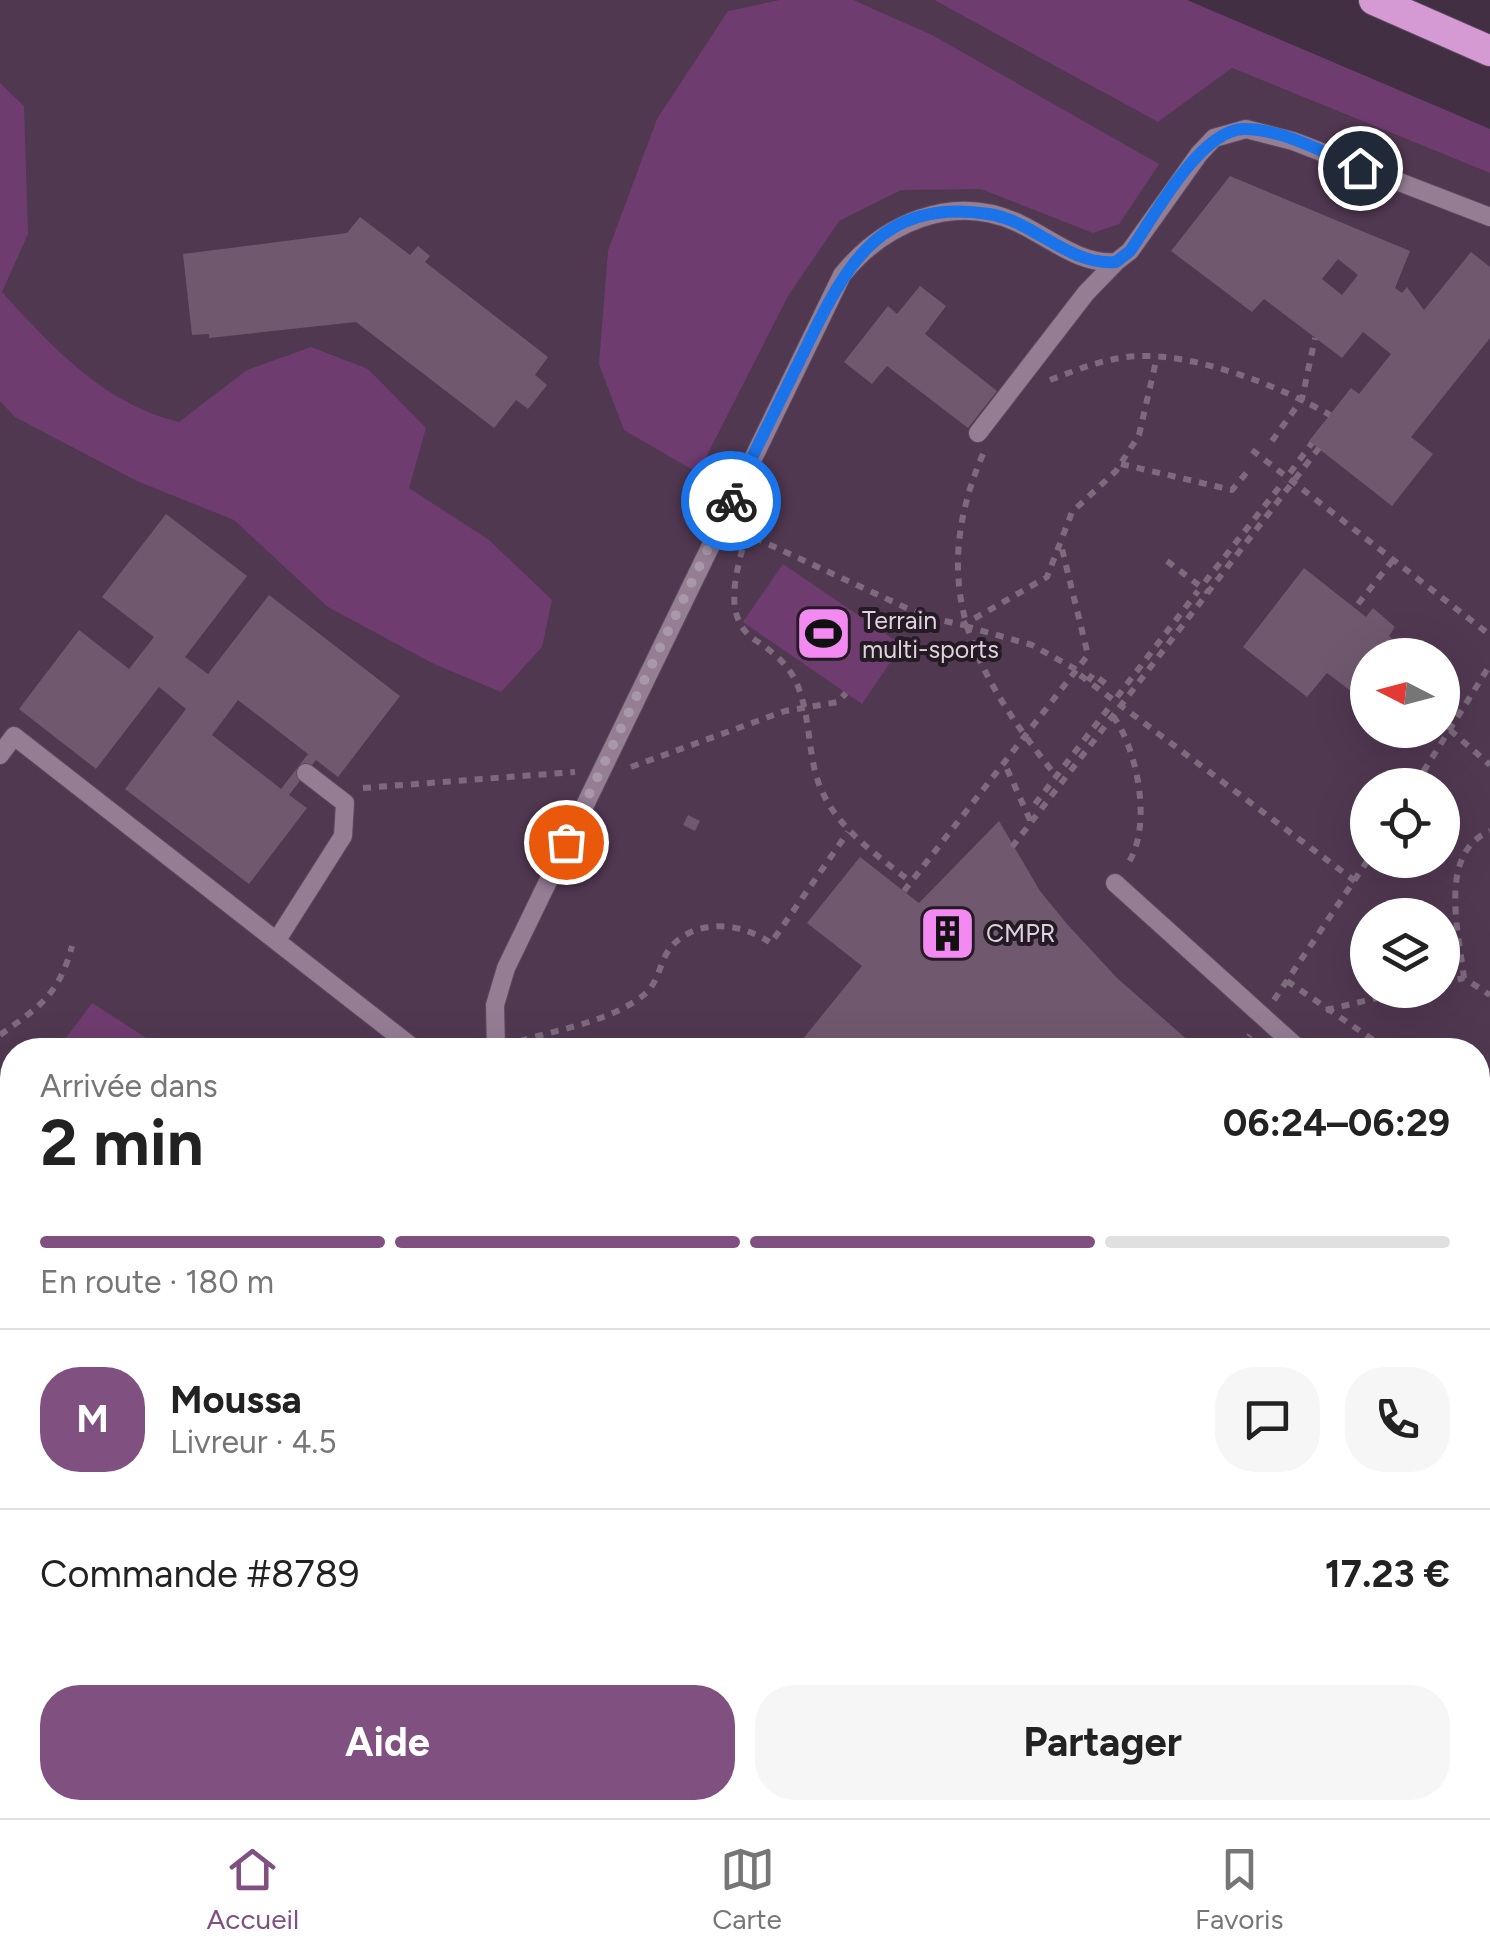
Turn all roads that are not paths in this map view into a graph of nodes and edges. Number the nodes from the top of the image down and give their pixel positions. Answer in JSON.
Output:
{"nodes":[{"id":1,"x":1374,"y":0,"type":"edge"},
{"id":2,"x":1490,"y":51,"type":"edge"},
{"id":3,"x":1490,"y":217,"type":"edge"},
{"id":4,"x":1116,"y":262,"type":"junction"},
{"id":5,"x":984,"y":437,"type":"road end"},
{"id":6,"x":0,"y":755,"type":"edge"},
{"id":7,"x":306,"y":773,"type":"dead end"},
{"id":8,"x":1115,"y":883,"type":"road end"},
{"id":9,"x":277,"y":940,"type":"junction"},
{"id":10,"x":401,"y":1038,"type":"edge"},
{"id":11,"x":496,"y":1038,"type":"edge"},
{"id":12,"x":1285,"y":1038,"type":"edge"}],
"edges":[{"from":1,"to":2,"type":"highway"},
{"from":3,"to":4,"type":"lane"},
{"from":4,"to":5,"type":"lane"},
{"from":4,"to":11,"type":"lane"},
{"from":6,"to":9,"type":"lane"},
{"from":7,"to":9,"type":"lane"},
{"from":8,"to":12,"type":"lane"},
{"from":9,"to":10,"type":"lane"}]}
